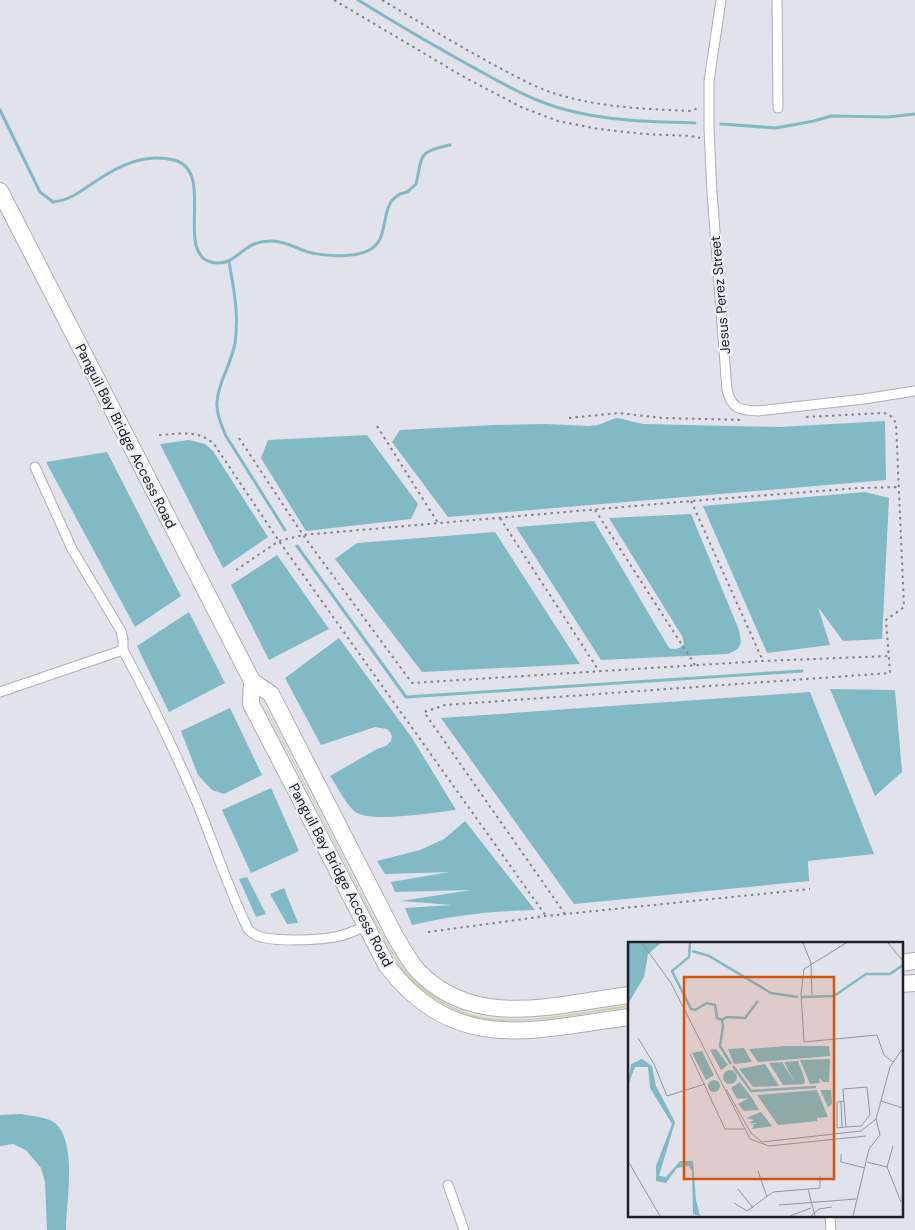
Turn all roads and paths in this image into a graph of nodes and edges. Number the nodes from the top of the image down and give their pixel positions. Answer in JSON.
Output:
{"nodes":[{"id":1,"x":334,"y":0,"type":"edge"},
{"id":2,"x":382,"y":0,"type":"edge"},
{"id":3,"x":721,"y":0,"type":"edge"},
{"id":4,"x":777,"y":0,"type":"edge"},
{"id":5,"x":709,"y":104,"type":"junction"},
{"id":6,"x":778,"y":108,"type":"dead end"},
{"id":7,"x":709,"y":141,"type":"junction"},
{"id":8,"x":0,"y":191,"type":"edge"},
{"id":9,"x":915,"y":391,"type":"edge"},
{"id":10,"x":798,"y":417,"type":"dead end"},
{"id":11,"x":569,"y":418,"type":"dead end"},
{"id":12,"x":751,"y":420,"type":"dead end"},
{"id":13,"x":377,"y":426,"type":"dead end"},
{"id":14,"x":159,"y":435,"type":"dead end"},
{"id":15,"x":239,"y":438,"type":"dead end"},
{"id":16,"x":35,"y":467,"type":"dead end"},
{"id":17,"x":899,"y":487,"type":"junction"},
{"id":18,"x":691,"y":501,"type":"junction"},
{"id":19,"x":594,"y":510,"type":"junction"},
{"id":20,"x":500,"y":518,"type":"junction"},
{"id":21,"x":438,"y":523,"type":"junction"},
{"id":22,"x":303,"y":535,"type":"junction"},
{"id":23,"x":279,"y":541,"type":"junction"},
{"id":24,"x":236,"y":570,"type":"dead end"},
{"id":25,"x":123,"y":650,"type":"junction"},
{"id":26,"x":888,"y":656,"type":"junction"},
{"id":27,"x":764,"y":661,"type":"junction"},
{"id":28,"x":695,"y":666,"type":"junction"},
{"id":29,"x":599,"y":672,"type":"junction"},
{"id":30,"x":252,"y":681,"type":"junction"},
{"id":31,"x":0,"y":692,"type":"edge"},
{"id":32,"x":810,"y":890,"type":"dead end"},
{"id":33,"x":565,"y":914,"type":"junction"},
{"id":34,"x":546,"y":916,"type":"junction"},
{"id":35,"x":365,"y":926,"type":"junction"},
{"id":36,"x":428,"y":932,"type":"dead end"},
{"id":37,"x":915,"y":961,"type":"edge"},
{"id":38,"x":902,"y":963,"type":"edge"},
{"id":39,"x":915,"y":983,"type":"edge"},
{"id":40,"x":902,"y":984,"type":"edge"},
{"id":41,"x":628,"y":995,"type":"edge"},
{"id":42,"x":628,"y":1017,"type":"edge"},
{"id":43,"x":448,"y":1185,"type":"dead end"},
{"id":44,"x":464,"y":1230,"type":"edge"}],
"edges":[{"from":1,"to":7,"type":"path"},
{"from":2,"to":5,"type":"path"},
{"from":3,"to":5,"type":"street","name":"Jesus Perez Street"},
{"from":4,"to":6,"type":"street"},
{"from":5,"to":7,"type":"street","name":"Jesus Perez Street"},
{"from":7,"to":9,"type":"street","name":"Jesus Perez Street"},
{"from":8,"to":30,"type":"highway","name":"Panguil Bay Bridge Access Road"},
{"from":10,"to":17,"type":"path"},
{"from":11,"to":12,"type":"path"},
{"from":13,"to":21,"type":"path"},
{"from":14,"to":23,"type":"path"},
{"from":15,"to":22,"type":"path"},
{"from":16,"to":25,"type":"street"},
{"from":17,"to":18,"type":"path"},
{"from":17,"to":26,"type":"path"},
{"from":18,"to":19,"type":"path"},
{"from":18,"to":27,"type":"path"},
{"from":19,"to":20,"type":"path"},
{"from":19,"to":28,"type":"path"},
{"from":20,"to":21,"type":"path"},
{"from":20,"to":29,"type":"path"},
{"from":21,"to":22,"type":"path"},
{"from":22,"to":23,"type":"path"},
{"from":22,"to":29,"type":"path"},
{"from":23,"to":24,"type":"path"},
{"from":23,"to":34,"type":"path"},
{"from":25,"to":31,"type":"street"},
{"from":25,"to":35,"type":"street"},
{"from":26,"to":27,"type":"path"},
{"from":26,"to":33,"type":"path"},
{"from":27,"to":28,"type":"path"},
{"from":28,"to":29,"type":"path"},
{"from":30,"to":35,"type":"highway","name":"Panguil Bay Bridge Access Road"},
{"from":30,"to":41,"type":"highway","name":"Panguil Bay Bridge Access Road"},
{"from":32,"to":33,"type":"path"},
{"from":33,"to":34,"type":"path"},
{"from":34,"to":36,"type":"path"},
{"from":35,"to":42,"type":"highway","name":"Panguil Bay Bridge Access Road"},
{"from":37,"to":38,"type":"highway"},
{"from":39,"to":40,"type":"highway"},
{"from":43,"to":44,"type":"street"}]}
